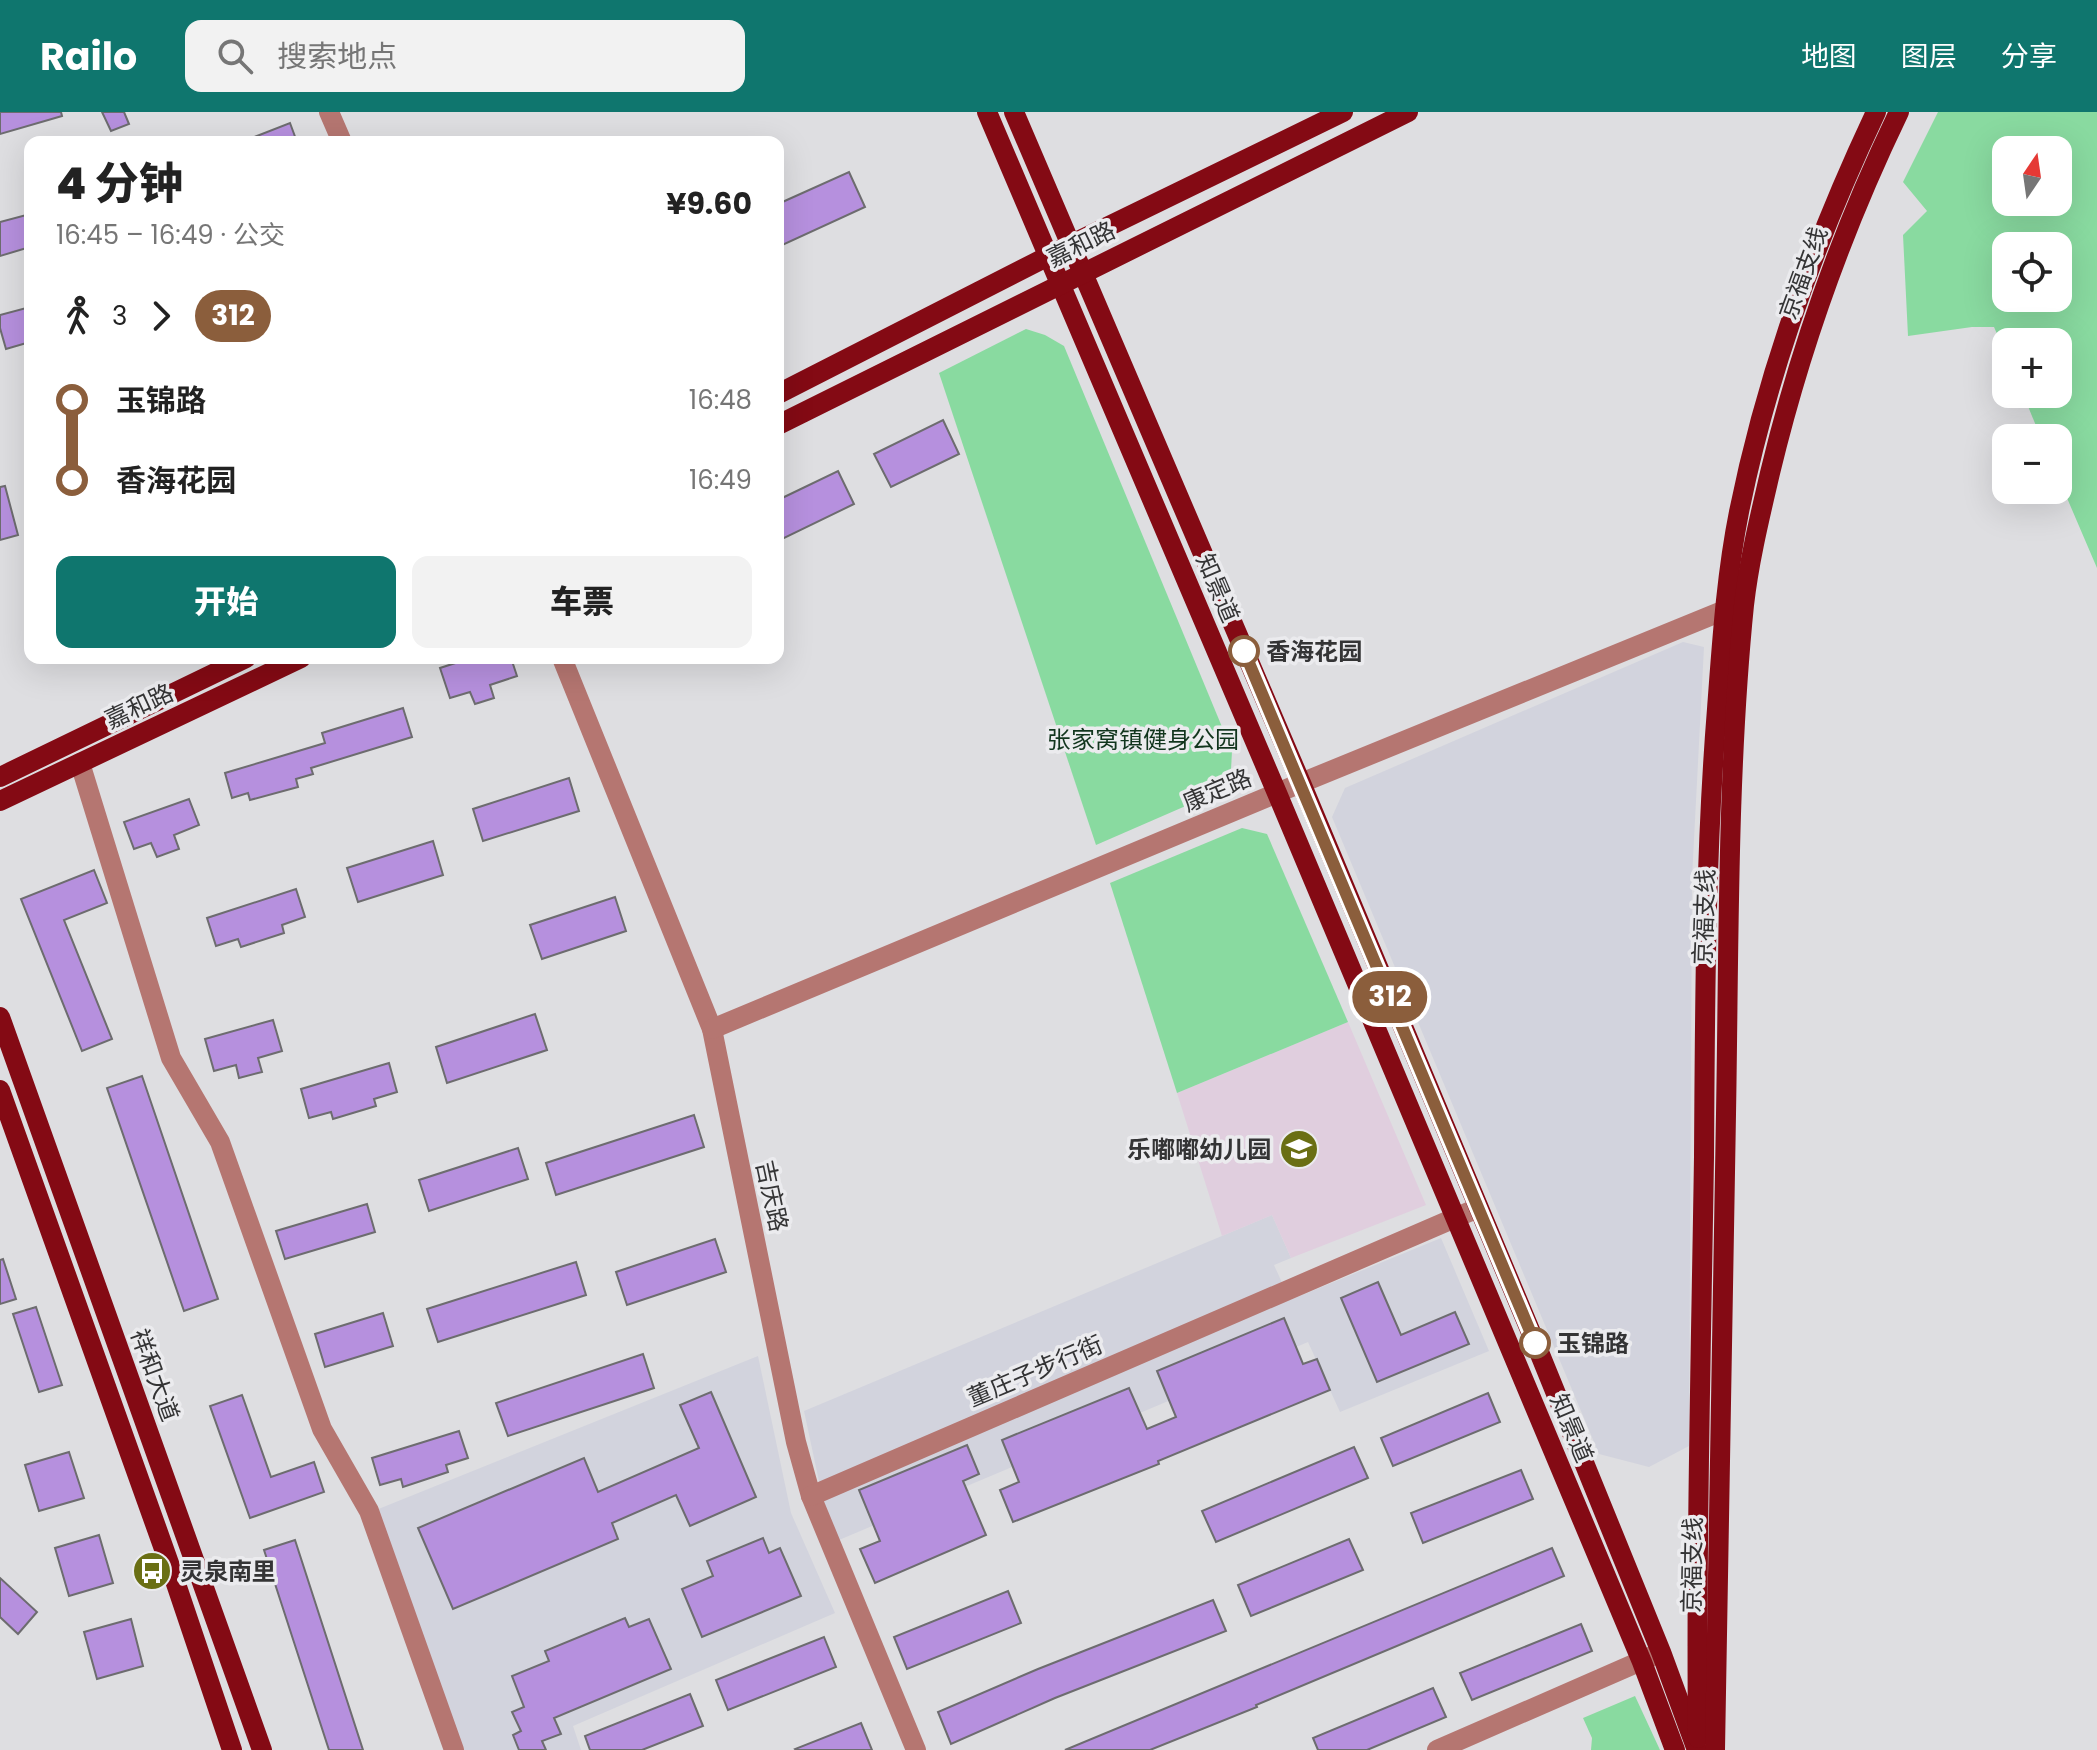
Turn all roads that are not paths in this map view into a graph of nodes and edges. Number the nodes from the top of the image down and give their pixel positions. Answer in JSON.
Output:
{"nodes":[{"id":1,"x":329,"y":112,"type":"edge"},
{"id":2,"x":987,"y":112,"type":"edge"},
{"id":3,"x":1014,"y":112,"type":"edge"},
{"id":4,"x":1343,"y":112,"type":"edge"},
{"id":5,"x":1408,"y":112,"type":"edge"},
{"id":6,"x":1876,"y":112,"type":"edge"},
{"id":7,"x":1899,"y":112,"type":"edge"},
{"id":8,"x":339,"y":136,"type":"edge"},
{"id":9,"x":1070,"y":245,"type":"junction"},
{"id":10,"x":1048,"y":257,"type":"junction"},
{"id":11,"x":1081,"y":274,"type":"junction"},
{"id":12,"x":1059,"y":284,"type":"junction"},
{"id":13,"x":784,"y":391,"type":"edge"},
{"id":14,"x":784,"y":422,"type":"edge"},
{"id":15,"x":1744,"y":602,"type":"junction"},
{"id":16,"x":1724,"y":611,"type":"junction"},
{"id":17,"x":234,"y":664,"type":"edge"},
{"id":18,"x":288,"y":664,"type":"edge"},
{"id":19,"x":564,"y":664,"type":"edge"},
{"id":20,"x":80,"y":763,"type":"junction"},
{"id":21,"x":0,"y":777,"type":"edge"},
{"id":22,"x":1301,"y":783,"type":"junction"},
{"id":23,"x":1277,"y":793,"type":"junction"},
{"id":24,"x":0,"y":801,"type":"edge"},
{"id":25,"x":0,"y":1017,"type":"edge"},
{"id":26,"x":712,"y":1029,"type":"junction"},
{"id":27,"x":0,"y":1090,"type":"edge"},
{"id":28,"x":1478,"y":1208,"type":"junction"},
{"id":29,"x":1455,"y":1218,"type":"junction"},
{"id":30,"x":811,"y":1496,"type":"junction"},
{"id":31,"x":1652,"y":1657,"type":"junction"},
{"id":32,"x":232,"y":1750,"type":"edge"},
{"id":33,"x":262,"y":1750,"type":"edge"},
{"id":34,"x":454,"y":1750,"type":"edge"},
{"id":35,"x":916,"y":1750,"type":"edge"},
{"id":36,"x":1437,"y":1750,"type":"edge"},
{"id":37,"x":1675,"y":1750,"type":"edge"},
{"id":38,"x":1698,"y":1750,"type":"edge"},
{"id":39,"x":1715,"y":1750,"type":"edge"}],
"edges":[{"from":1,"to":8,"type":"street"},
{"from":2,"to":10,"type":"main road","name":"知景道"},
{"from":3,"to":9,"type":"main road","name":"知景道"},
{"from":4,"to":9,"type":"main road","name":"嘉和路"},
{"from":5,"to":11,"type":"main road","name":"嘉和路"},
{"from":6,"to":16,"type":"main road","name":"京福支线"},
{"from":7,"to":15,"type":"main road","name":"京福支线"},
{"from":9,"to":10,"type":"main road","name":"嘉和路"},
{"from":9,"to":11,"type":"main road","name":"知景道"},
{"from":10,"to":12,"type":"main road","name":"知景道"},
{"from":10,"to":13,"type":"main road","name":"嘉和路"},
{"from":11,"to":12,"type":"main road","name":"嘉和路"},
{"from":11,"to":22,"type":"main road","name":"知景道"},
{"from":12,"to":14,"type":"main road","name":"嘉和路"},
{"from":12,"to":23,"type":"main road","name":"知景道"},
{"from":15,"to":16,"type":"street","name":"康定路"},
{"from":15,"to":39,"type":"main road","name":"京福支线"},
{"from":16,"to":22,"type":"street","name":"康定路"},
{"from":16,"to":38,"type":"main road","name":"京福支线"},
{"from":17,"to":21,"type":"main road","name":"嘉和路"},
{"from":18,"to":20,"type":"main road","name":"嘉和路"},
{"from":19,"to":26,"type":"street","name":"吉庆路"},
{"from":20,"to":24,"type":"main road","name":"嘉和路"},
{"from":20,"to":34,"type":"street"},
{"from":22,"to":23,"type":"street","name":"康定路"},
{"from":22,"to":28,"type":"main road","name":"知景道"},
{"from":23,"to":26,"type":"street","name":"康定路"},
{"from":23,"to":29,"type":"main road","name":"知景道"},
{"from":25,"to":33,"type":"main road","name":"祥和大道"},
{"from":26,"to":30,"type":"street","name":"吉庆路"},
{"from":27,"to":32,"type":"main road","name":"祥和大道"},
{"from":28,"to":29,"type":"street","name":"董庄子步行街"},
{"from":28,"to":31,"type":"main road","name":"知景道"},
{"from":29,"to":30,"type":"street","name":"董庄子步行街"},
{"from":29,"to":31,"type":"main road","name":"知景道"},
{"from":30,"to":35,"type":"street","name":"吉庆路"},
{"from":31,"to":36,"type":"street"},
{"from":31,"to":37,"type":"main road","name":"知景道"},
{"from":31,"to":38,"type":"main road","name":"知景道"}]}
